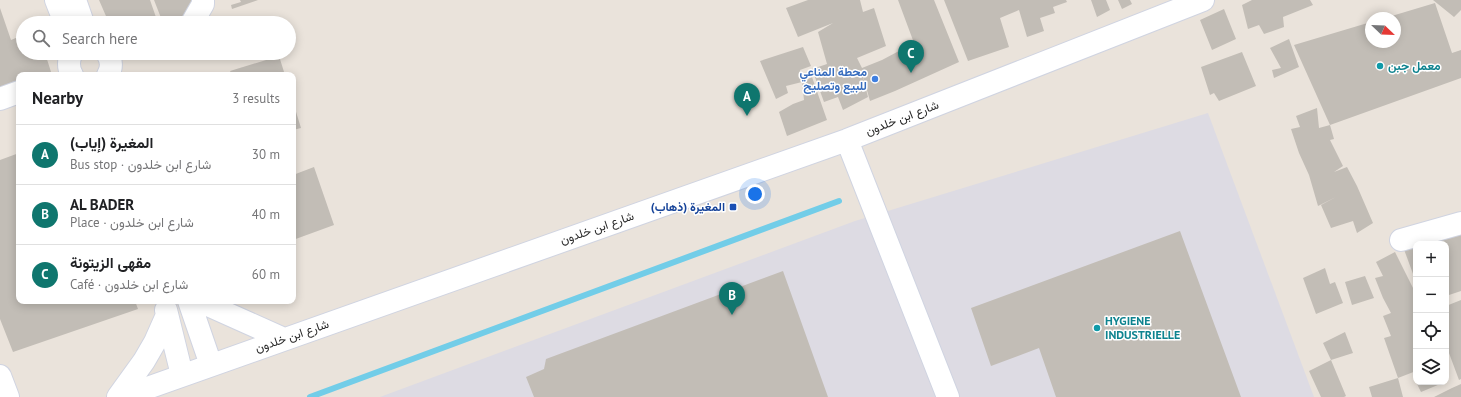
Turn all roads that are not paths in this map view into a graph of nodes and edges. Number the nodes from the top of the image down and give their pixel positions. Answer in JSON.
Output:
{"nodes":[{"id":1,"x":56,"y":0,"type":"edge"},
{"id":2,"x":75,"y":0,"type":"edge"},
{"id":3,"x":203,"y":0,"type":"edge"},
{"id":4,"x":1204,"y":0,"type":"edge"},
{"id":5,"x":62,"y":16,"type":"edge"},
{"id":6,"x":81,"y":16,"type":"edge"},
{"id":7,"x":196,"y":16,"type":"edge"},
{"id":8,"x":16,"y":93,"type":"edge"},
{"id":9,"x":0,"y":99,"type":"edge"},
{"id":10,"x":847,"y":140,"type":"junction"},
{"id":11,"x":1461,"y":223,"type":"edge"},
{"id":12,"x":1401,"y":240,"type":"dead end"},
{"id":13,"x":190,"y":304,"type":"edge"},
{"id":14,"x":206,"y":304,"type":"edge"},
{"id":15,"x":165,"y":308,"type":"edge"},
{"id":16,"x":284,"y":339,"type":"junction"},
{"id":17,"x":211,"y":364,"type":"junction"},
{"id":18,"x":182,"y":375,"type":"junction"},
{"id":19,"x":0,"y":376,"type":"edge"},
{"id":20,"x":8,"y":397,"type":"edge"},
{"id":21,"x":118,"y":397,"type":"edge"},
{"id":22,"x":122,"y":397,"type":"edge"},
{"id":23,"x":948,"y":397,"type":"edge"}],
"edges":[{"from":1,"to":5,"type":"street"},
{"from":2,"to":6,"type":"street"},
{"from":3,"to":7,"type":"street"},
{"from":4,"to":10,"type":"street","name":"شارع ابن خلدون"},
{"from":8,"to":9,"type":"street"},
{"from":10,"to":16,"type":"street","name":"شارع ابن خلدون"},
{"from":10,"to":23,"type":"street"},
{"from":11,"to":12,"type":"street"},
{"from":13,"to":17,"type":"street"},
{"from":14,"to":16,"type":"street"},
{"from":15,"to":18,"type":"street"},
{"from":15,"to":21,"type":"street"},
{"from":16,"to":17,"type":"street","name":"شارع ابن خلدون"},
{"from":17,"to":18,"type":"street","name":"شارع ابن خلدون"},
{"from":18,"to":22,"type":"street","name":"شارع ابن خلدون"},
{"from":19,"to":20,"type":"street"}]}
